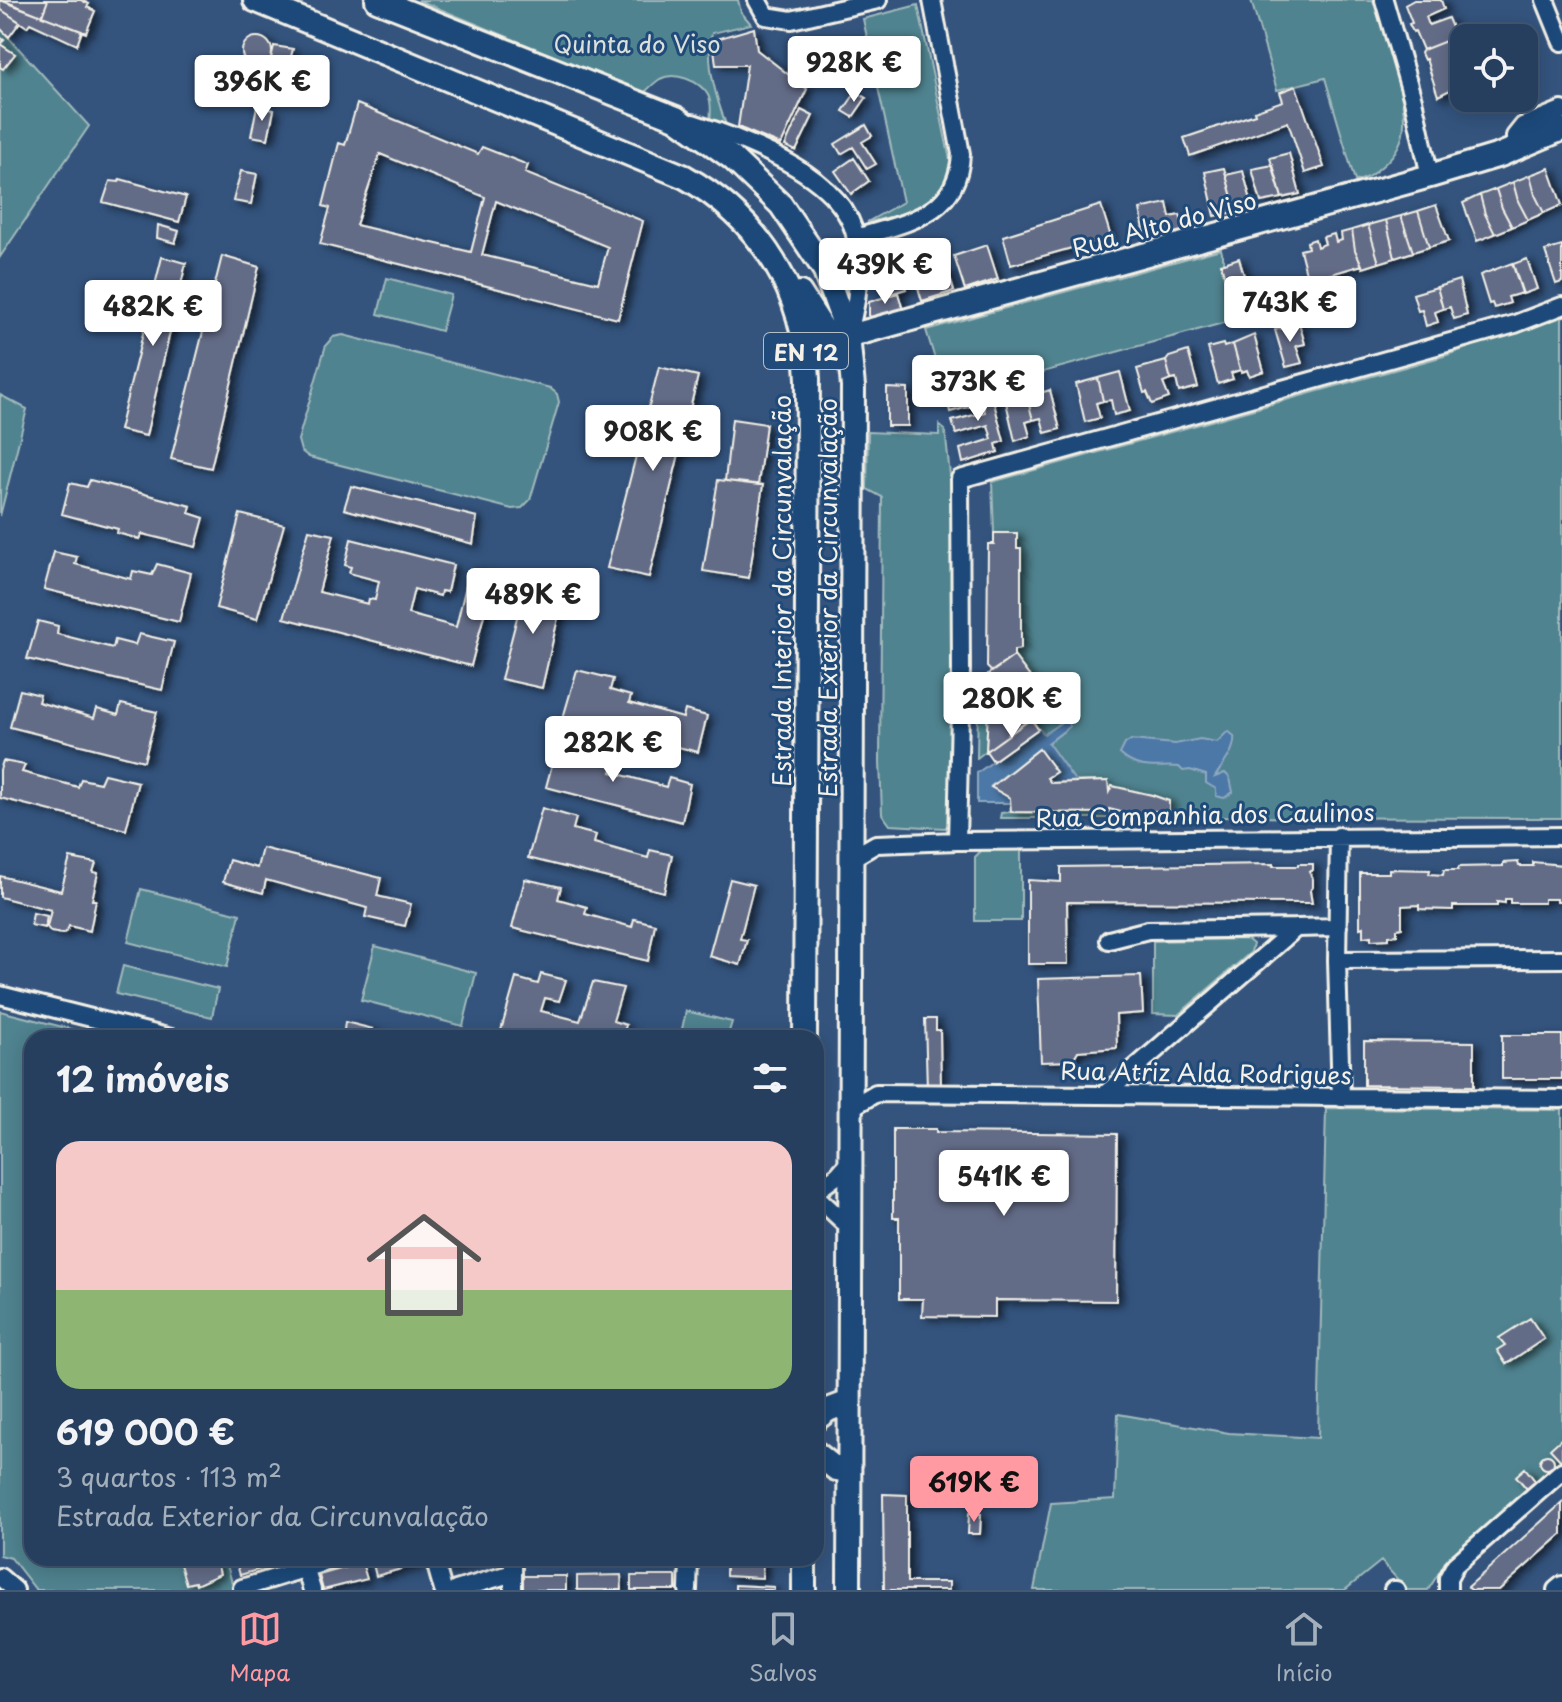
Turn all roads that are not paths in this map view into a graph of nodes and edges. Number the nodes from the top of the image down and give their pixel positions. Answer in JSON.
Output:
{"nodes":[{"id":1,"x":255,"y":0,"type":"edge"},
{"id":2,"x":377,"y":0,"type":"edge"},
{"id":3,"x":757,"y":0,"type":"edge"},
{"id":4,"x":878,"y":0,"type":"edge"},
{"id":5,"x":932,"y":0,"type":"edge"},
{"id":6,"x":1384,"y":0,"type":"edge"},
{"id":7,"x":1545,"y":0,"type":"edge"},
{"id":8,"x":1562,"y":42,"type":"edge"},
{"id":9,"x":1562,"y":110,"type":"edge"},
{"id":10,"x":676,"y":118,"type":"junction"},
{"id":11,"x":1562,"y":129,"type":"edge"},
{"id":12,"x":1510,"y":151,"type":"junction"},
{"id":13,"x":1430,"y":176,"type":"junction"},
{"id":14,"x":856,"y":238,"type":"junction"},
{"id":15,"x":773,"y":257,"type":"junction"},
{"id":16,"x":1562,"y":306,"type":"edge"},
{"id":17,"x":848,"y":335,"type":"junction"},
{"id":18,"x":1339,"y":836,"type":"junction"},
{"id":19,"x":1562,"y":836,"type":"edge"},
{"id":20,"x":957,"y":841,"type":"junction"},
{"id":21,"x":852,"y":858,"type":"junction"},
{"id":22,"x":1338,"y":927,"type":"junction"},
{"id":23,"x":1296,"y":928,"type":"junction"},
{"id":24,"x":1109,"y":940,"type":"dead end"},
{"id":25,"x":1562,"y":959,"type":"edge"},
{"id":26,"x":1337,"y":960,"type":"junction"},
{"id":27,"x":0,"y":995,"type":"edge"},
{"id":28,"x":139,"y":1030,"type":"edge"},
{"id":29,"x":805,"y":1030,"type":"edge"},
{"id":30,"x":1104,"y":1095,"type":"junction"},
{"id":31,"x":1341,"y":1098,"type":"junction"},
{"id":32,"x":1562,"y":1099,"type":"edge"},
{"id":33,"x":852,"y":1107,"type":"junction"},
{"id":34,"x":850,"y":1161,"type":"junction"},
{"id":35,"x":824,"y":1187,"type":"edge"},
{"id":36,"x":824,"y":1202,"type":"edge"},
{"id":37,"x":850,"y":1228,"type":"junction"},
{"id":38,"x":849,"y":1402,"type":"junction"},
{"id":39,"x":824,"y":1413,"type":"edge"},
{"id":40,"x":824,"y":1459,"type":"edge"},
{"id":41,"x":848,"y":1471,"type":"junction"},
{"id":42,"x":1562,"y":1471,"type":"edge"},
{"id":43,"x":312,"y":1566,"type":"edge"},
{"id":44,"x":436,"y":1566,"type":"edge"},
{"id":45,"x":689,"y":1566,"type":"edge"},
{"id":46,"x":804,"y":1566,"type":"edge"},
{"id":47,"x":305,"y":1568,"type":"junction"},
{"id":48,"x":513,"y":1574,"type":"edge"},
{"id":49,"x":1562,"y":1585,"type":"edge"},
{"id":50,"x":242,"y":1588,"type":"dead end"},
{"id":51,"x":312,"y":1590,"type":"edge"},
{"id":52,"x":443,"y":1590,"type":"edge"},
{"id":53,"x":456,"y":1590,"type":"edge"},
{"id":54,"x":688,"y":1590,"type":"edge"},
{"id":55,"x":804,"y":1590,"type":"edge"},
{"id":56,"x":849,"y":1590,"type":"edge"},
{"id":57,"x":1448,"y":1590,"type":"edge"},
{"id":58,"x":1556,"y":1590,"type":"edge"}],
"edges":[{"from":1,"to":15,"type":"main road","name":"Estrada Interior da Circunvalação","number":"EN 12"},
{"from":2,"to":10,"type":"main road","name":"Estrada Exterior da Circunvalação","number":"EN 12"},
{"from":3,"to":4,"type":"street"},
{"from":5,"to":14,"type":"street"},
{"from":6,"to":13,"type":"street"},
{"from":7,"to":8,"type":"street"},
{"from":9,"to":12,"type":"street"},
{"from":10,"to":14,"type":"street"},
{"from":10,"to":17,"type":"main road","name":"Estrada Exterior da Circunvalação","number":"EN 12"},
{"from":11,"to":12,"type":"main road","name":"Rua Alto do Viso"},
{"from":12,"to":13,"type":"main road","name":"Rua Alto do Viso"},
{"from":13,"to":17,"type":"main road","name":"Rua Alto do Viso"},
{"from":14,"to":17,"type":"street"},
{"from":15,"to":17,"type":"main road"},
{"from":15,"to":29,"type":"main road","name":"Estrada Interior da Circunvalação","number":"EN 12"},
{"from":16,"to":20,"type":"street"},
{"from":17,"to":21,"type":"main road","name":"Estrada Exterior da Circunvalação","number":"EN 12"},
{"from":18,"to":19,"type":"street","name":"Rua Companhia dos Caulinos"},
{"from":18,"to":20,"type":"street","name":"Rua Companhia dos Caulinos"},
{"from":18,"to":22,"type":"street"},
{"from":20,"to":21,"type":"street","name":"Rua Companhia dos Caulinos"},
{"from":21,"to":33,"type":"main road","name":"Estrada Exterior da Circunvalação","number":"EN 12"},
{"from":22,"to":23,"type":"street"},
{"from":22,"to":26,"type":"street"},
{"from":23,"to":24,"type":"street"},
{"from":23,"to":30,"type":"street"},
{"from":25,"to":26,"type":"street"},
{"from":26,"to":31,"type":"street"},
{"from":27,"to":28,"type":"street"},
{"from":30,"to":31,"type":"street","name":"Rua Atriz Alda Rodrigues"},
{"from":30,"to":33,"type":"street","name":"Rua Atriz Alda Rodrigues"},
{"from":31,"to":32,"type":"street","name":"Rua Atriz Alda Rodrigues"},
{"from":33,"to":34,"type":"main road","name":"Estrada Exterior da Circunvalação","number":"EN 12"},
{"from":34,"to":35,"type":"street"},
{"from":34,"to":37,"type":"main road","name":"Estrada Exterior da Circunvalação","number":"EN 12"},
{"from":36,"to":37,"type":"street"},
{"from":37,"to":38,"type":"main road","name":"Estrada Exterior da Circunvalação","number":"EN 12"},
{"from":38,"to":39,"type":"main road"},
{"from":38,"to":41,"type":"main road","name":"Estrada Exterior da Circunvalação","number":"EN 12"},
{"from":40,"to":41,"type":"main road"},
{"from":41,"to":56,"type":"main road","name":"Estrada Exterior da Circunvalação","number":"EN 12"},
{"from":42,"to":57,"type":"street"},
{"from":43,"to":47,"type":"street"},
{"from":44,"to":52,"type":"street"},
{"from":45,"to":54,"type":"street"},
{"from":46,"to":55,"type":"main road"},
{"from":47,"to":50,"type":"street"},
{"from":47,"to":51,"type":"street"},
{"from":48,"to":53,"type":"street"},
{"from":49,"to":58,"type":"street"}]}
